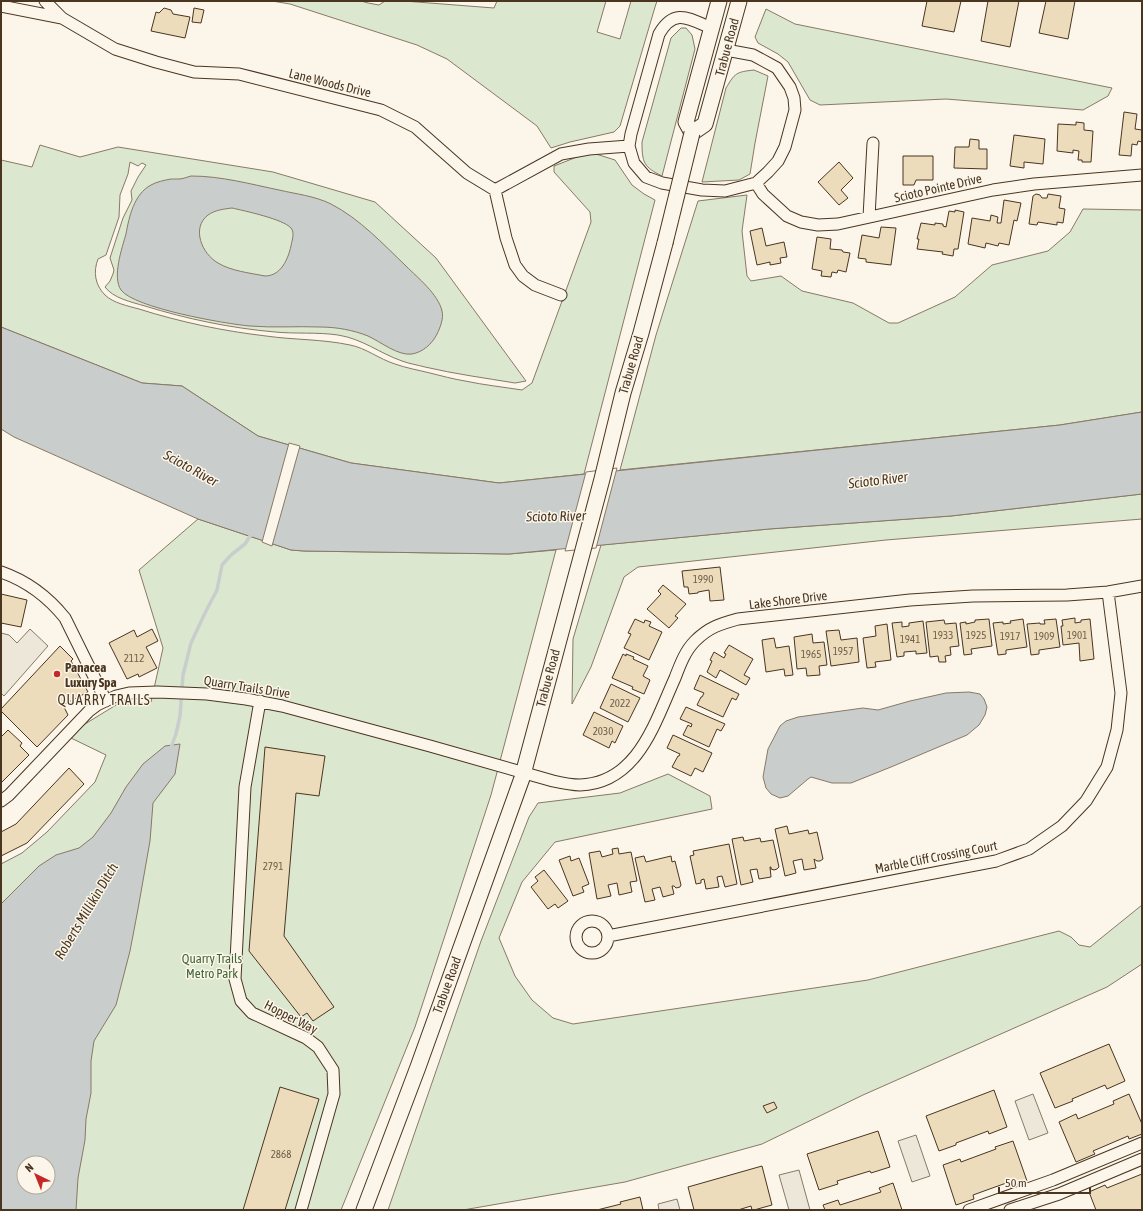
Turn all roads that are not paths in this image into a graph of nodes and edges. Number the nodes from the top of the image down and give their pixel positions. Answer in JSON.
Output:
{"nodes":[{"id":1,"x":45,"y":1,"type":"edge"},
{"id":2,"x":719,"y":1,"type":"edge"},
{"id":3,"x":739,"y":1,"type":"edge"},
{"id":4,"x":1,"y":6,"type":"edge"},
{"id":5,"x":62,"y":18,"type":"junction"},
{"id":6,"x":711,"y":28,"type":"junction"},
{"id":7,"x":726,"y":50,"type":"junction"},
{"id":8,"x":692,"y":133,"type":"junction"},
{"id":9,"x":873,"y":143,"type":"dead end"},
{"id":10,"x":629,"y":146,"type":"junction"},
{"id":11,"x":1142,"y":175,"type":"edge"},
{"id":12,"x":756,"y":183,"type":"junction"},
{"id":13,"x":494,"y":190,"type":"junction"},
{"id":14,"x":869,"y":217,"type":"junction"},
{"id":15,"x":561,"y":295,"type":"dead end"},
{"id":16,"x":1,"y":572,"type":"edge"},
{"id":17,"x":1142,"y":586,"type":"edge"},
{"id":18,"x":1108,"y":592,"type":"junction"},
{"id":19,"x":106,"y":701,"type":"junction"},
{"id":20,"x":260,"y":701,"type":"junction"},
{"id":21,"x":523,"y":773,"type":"junction"},
{"id":22,"x":1,"y":801,"type":"edge"},
{"id":23,"x":608,"y":936,"type":"dead end"},
{"id":24,"x":1142,"y":1143,"type":"edge"},
{"id":25,"x":1142,"y":1159,"type":"edge"},
{"id":26,"x":301,"y":1210,"type":"edge"},
{"id":27,"x":364,"y":1210,"type":"edge"},
{"id":28,"x":969,"y":1210,"type":"edge"},
{"id":29,"x":1010,"y":1210,"type":"edge"}],
"edges":[{"from":1,"to":5,"type":"street"},
{"from":2,"to":6,"type":"main road","name":"Trabue Road"},
{"from":3,"to":7,"type":"main road","name":"Trabue Road"},
{"from":4,"to":5,"type":"street","name":"Lane Woods Drive"},
{"from":5,"to":13,"type":"street","name":"Lane Woods Drive"},
{"from":6,"to":8,"type":"main road","name":"Trabue Road"},
{"from":6,"to":10,"type":"street"},
{"from":7,"to":8,"type":"main road","name":"Trabue Road"},
{"from":7,"to":12,"type":"street"},
{"from":8,"to":21,"type":"main road","name":"Trabue Road","bridge":true},
{"from":9,"to":14,"type":"street"},
{"from":10,"to":12,"type":"street"},
{"from":10,"to":13,"type":"street"},
{"from":11,"to":14,"type":"street","name":"Scioto Pointe Drive"},
{"from":12,"to":14,"type":"street","name":"Scioto Pointe Drive"},
{"from":13,"to":15,"type":"street"},
{"from":16,"to":19,"type":"street"},
{"from":17,"to":18,"type":"street","name":"Lake Shore Drive"},
{"from":18,"to":21,"type":"street","name":"Lake Shore Drive"},
{"from":18,"to":23,"type":"street","name":"Marble Cliff Crossing Court"},
{"from":19,"to":20,"type":"street","name":"Quarry Trails Drive"},
{"from":19,"to":22,"type":"street","name":"Quarry Trails Drive"},
{"from":20,"to":21,"type":"street","name":"Quarry Trails Drive"},
{"from":20,"to":26,"type":"street","name":"Hopper Way"},
{"from":21,"to":27,"type":"main road","name":"Trabue Road"},
{"from":24,"to":28,"type":"street"},
{"from":25,"to":29,"type":"street"}]}
